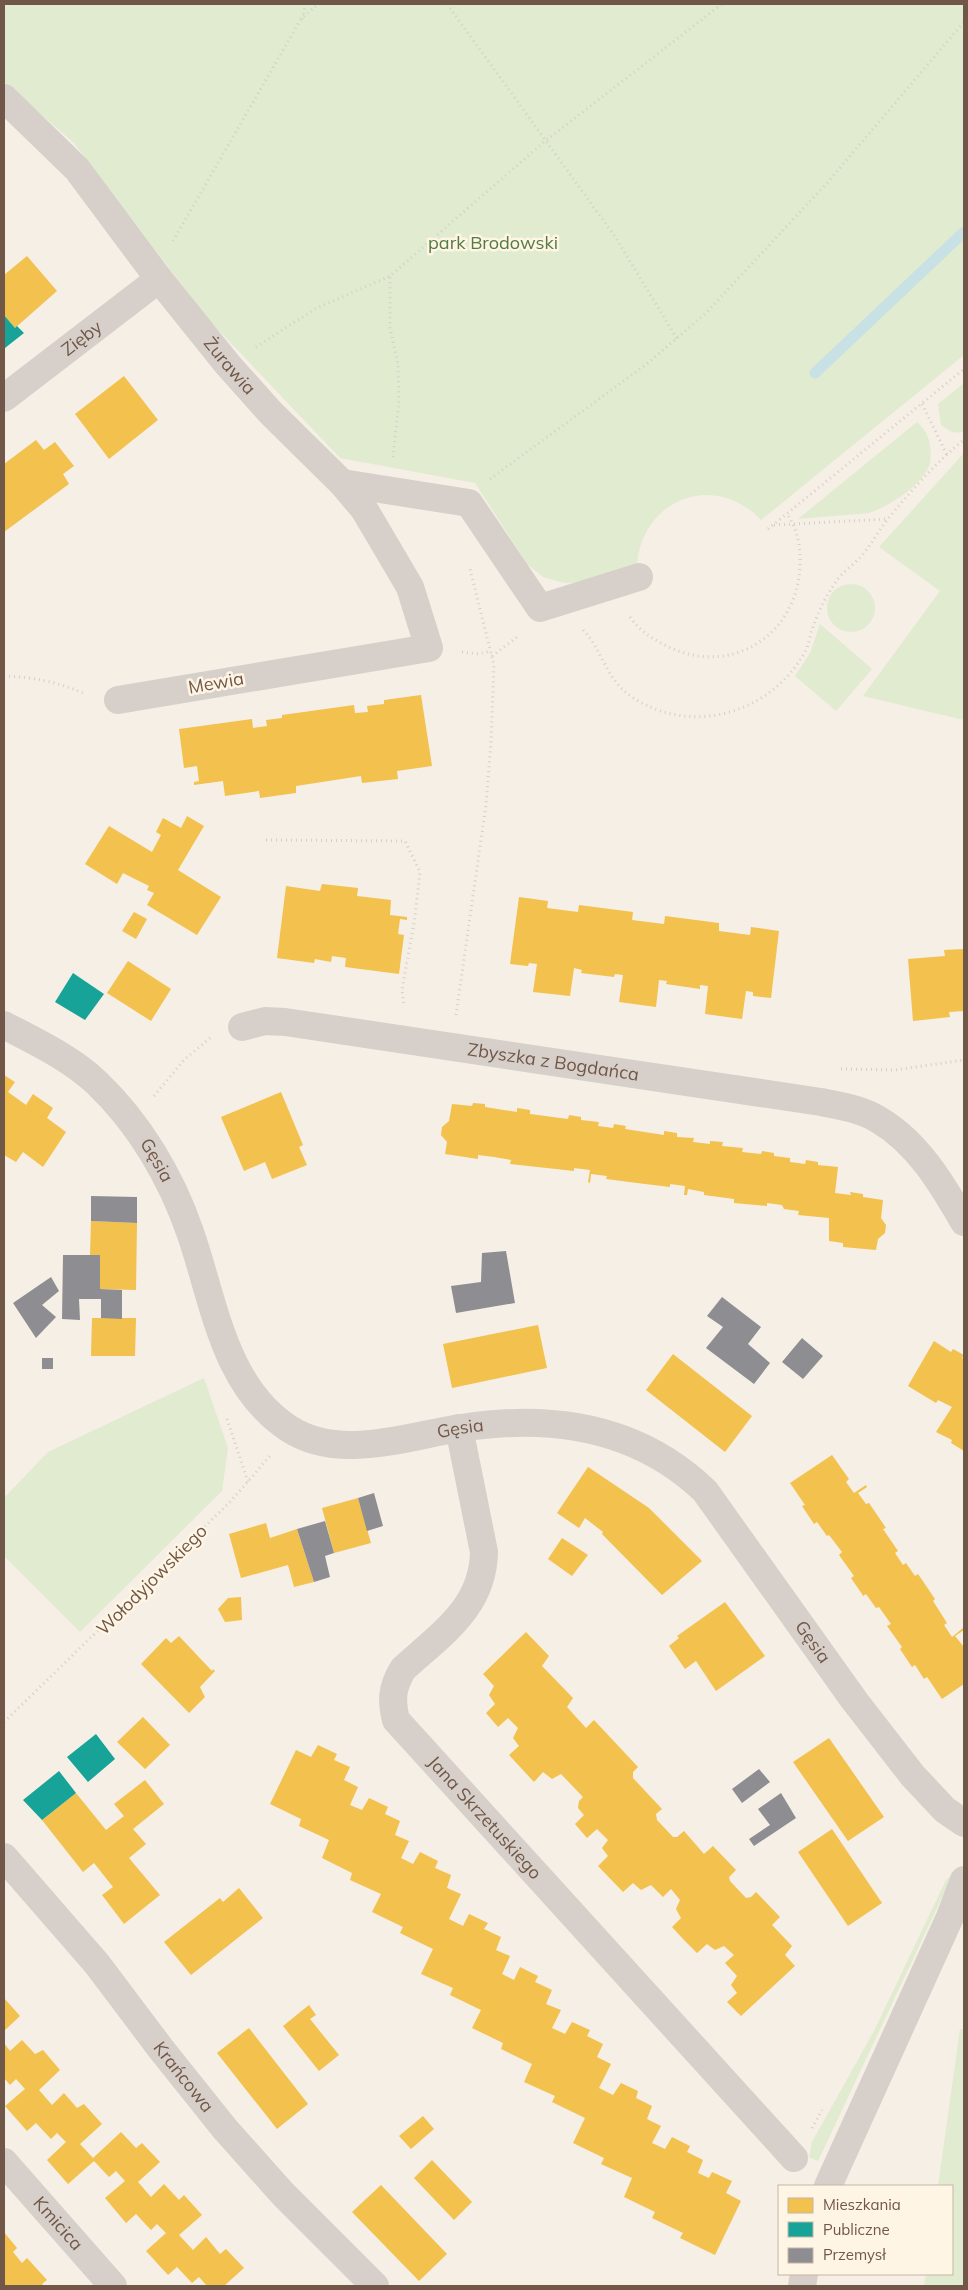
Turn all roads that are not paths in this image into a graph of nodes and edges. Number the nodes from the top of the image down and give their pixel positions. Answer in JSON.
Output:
{"nodes":[{"id":1,"x":4,"y":98,"type":"edge"},
{"id":2,"x":157,"y":276,"type":"junction"},
{"id":3,"x":4,"y":398,"type":"edge"},
{"id":4,"x":342,"y":482,"type":"junction"},
{"id":5,"x":627,"y":581,"type":"road end"},
{"id":6,"x":429,"y":648,"type":"joint"},
{"id":7,"x":118,"y":700,"type":"road end"},
{"id":8,"x":4,"y":1026,"type":"edge"},
{"id":9,"x":242,"y":1027,"type":"road end"},
{"id":10,"x":964,"y":1222,"type":"edge"},
{"id":11,"x":459,"y":1428,"type":"junction"},
{"id":12,"x":964,"y":1823,"type":"edge"},
{"id":13,"x":4,"y":1857,"type":"edge"},
{"id":14,"x":964,"y":1880,"type":"edge"},
{"id":15,"x":794,"y":2158,"type":"dead end"},
{"id":16,"x":4,"y":2162,"type":"edge"},
{"id":17,"x":828,"y":2185,"type":"edge"},
{"id":18,"x":113,"y":2286,"type":"edge"},
{"id":19,"x":374,"y":2286,"type":"edge"}],
"edges":[{"from":1,"to":2,"type":"street","name":"Żurawia"},
{"from":2,"to":3,"type":"street","name":"Zięby"},
{"from":2,"to":4,"type":"street","name":"Żurawia"},
{"from":4,"to":5,"type":"street"},
{"from":4,"to":6,"type":"street","name":"Żurawia"},
{"from":6,"to":7,"type":"street","name":"Mewia"},
{"from":8,"to":11,"type":"street","name":"Gęsia"},
{"from":9,"to":10,"type":"street","name":"Zbyszka z Bogdańca"},
{"from":11,"to":12,"type":"street","name":"Gęsia"},
{"from":11,"to":15,"type":"street","name":"Jana Skrzetuskiego"},
{"from":13,"to":19,"type":"street","name":"Krańcowa"},
{"from":14,"to":17,"type":"street"},
{"from":16,"to":18,"type":"street","name":"Kmicica"}]}
